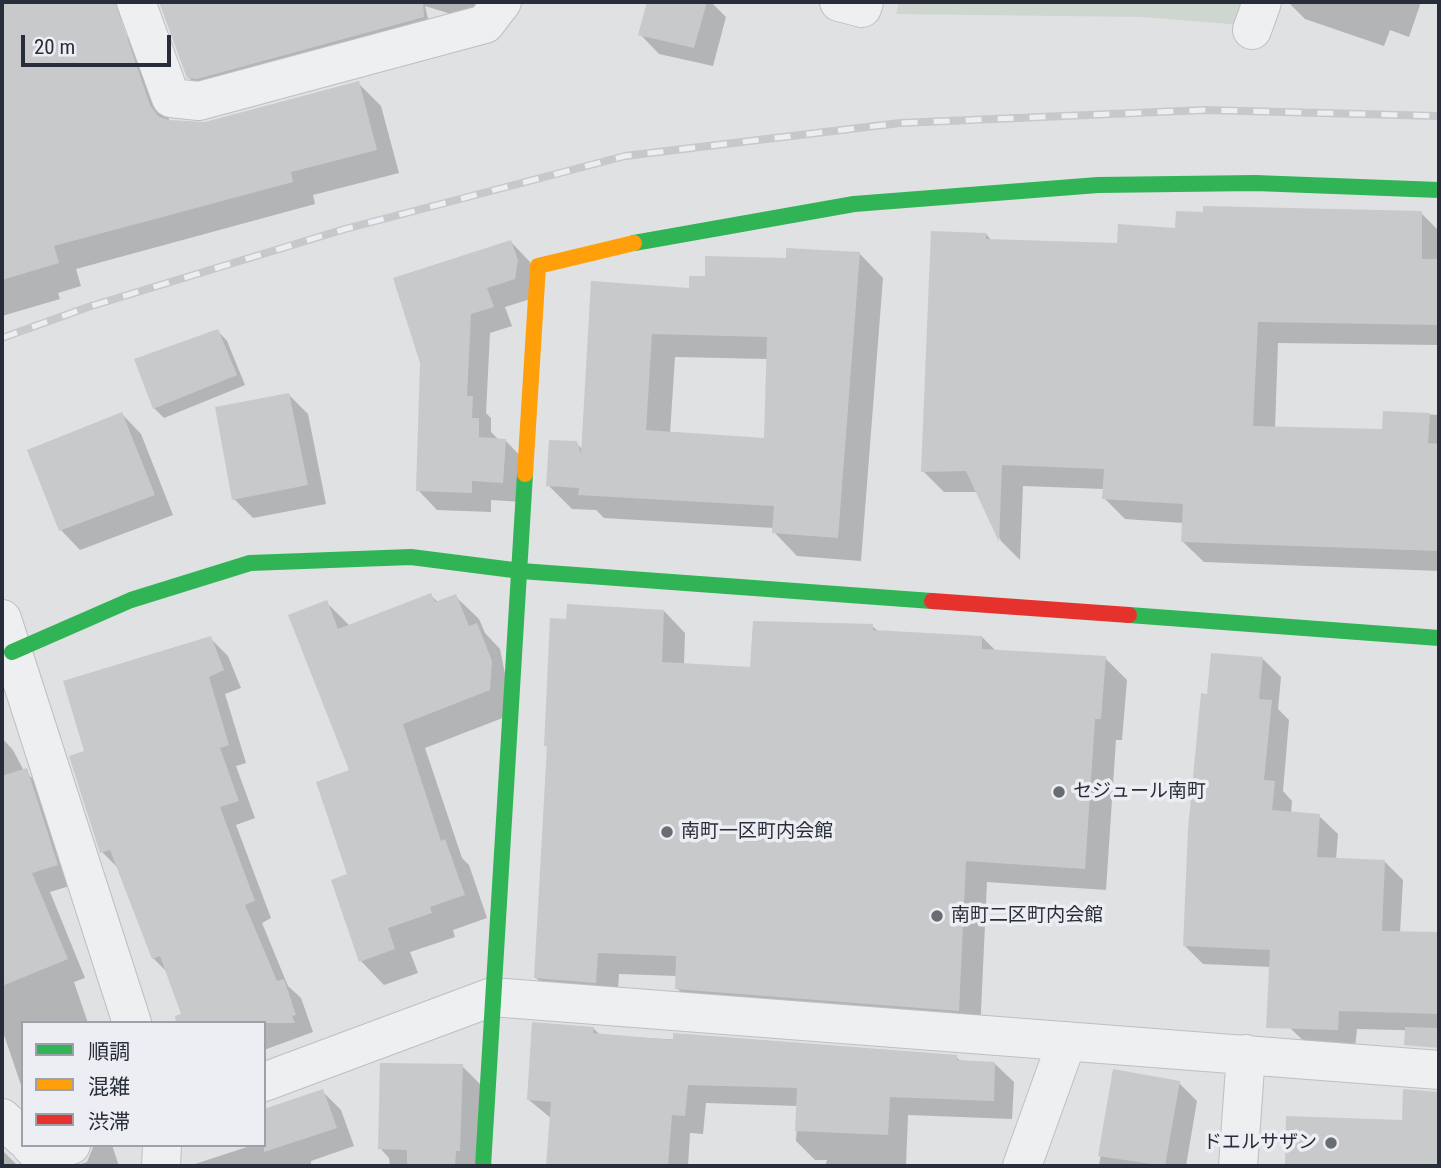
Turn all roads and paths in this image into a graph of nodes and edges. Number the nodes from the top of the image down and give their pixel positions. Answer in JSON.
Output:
{"nodes":[{"id":1,"x":135,"y":2,"type":"edge"},
{"id":2,"x":502,"y":2,"type":"edge"},
{"id":3,"x":839,"y":2,"type":"edge"},
{"id":4,"x":864,"y":2,"type":"edge"},
{"id":5,"x":1439,"y":190,"type":"edge"},
{"id":6,"x":521,"y":571,"type":"junction"},
{"id":7,"x":7,"y":636,"type":"edge"},
{"id":8,"x":1439,"y":638,"type":"edge"},
{"id":9,"x":492,"y":997,"type":"junction"},
{"id":10,"x":131,"y":1021,"type":"edge"},
{"id":11,"x":1067,"y":1041,"type":"junction"},
{"id":12,"x":1247,"y":1054,"type":"junction"},
{"id":13,"x":1439,"y":1070,"type":"edge"},
{"id":14,"x":266,"y":1081,"type":"edge"},
{"id":15,"x":2,"y":1118,"type":"edge"},
{"id":16,"x":21,"y":1136,"type":"edge"},
{"id":17,"x":32,"y":1147,"type":"edge"},
{"id":18,"x":64,"y":1147,"type":"edge"},
{"id":19,"x":162,"y":1147,"type":"edge"},
{"id":20,"x":161,"y":1166,"type":"edge"},
{"id":21,"x":483,"y":1166,"type":"edge"},
{"id":22,"x":1022,"y":1166,"type":"edge"},
{"id":23,"x":1238,"y":1166,"type":"edge"}],
"edges":[{"from":1,"to":2,"type":"street"},
{"from":3,"to":4,"type":"street"},
{"from":5,"to":6,"type":"street"},
{"from":6,"to":7,"type":"street"},
{"from":6,"to":8,"type":"street"},
{"from":6,"to":9,"type":"street"},
{"from":7,"to":10,"type":"street"},
{"from":9,"to":11,"type":"street"},
{"from":9,"to":14,"type":"street"},
{"from":9,"to":21,"type":"street"},
{"from":11,"to":12,"type":"street"},
{"from":11,"to":22,"type":"street"},
{"from":12,"to":13,"type":"street"},
{"from":12,"to":23,"type":"street"},
{"from":15,"to":16,"type":"street"},
{"from":17,"to":18,"type":"street"},
{"from":19,"to":20,"type":"street"}]}
